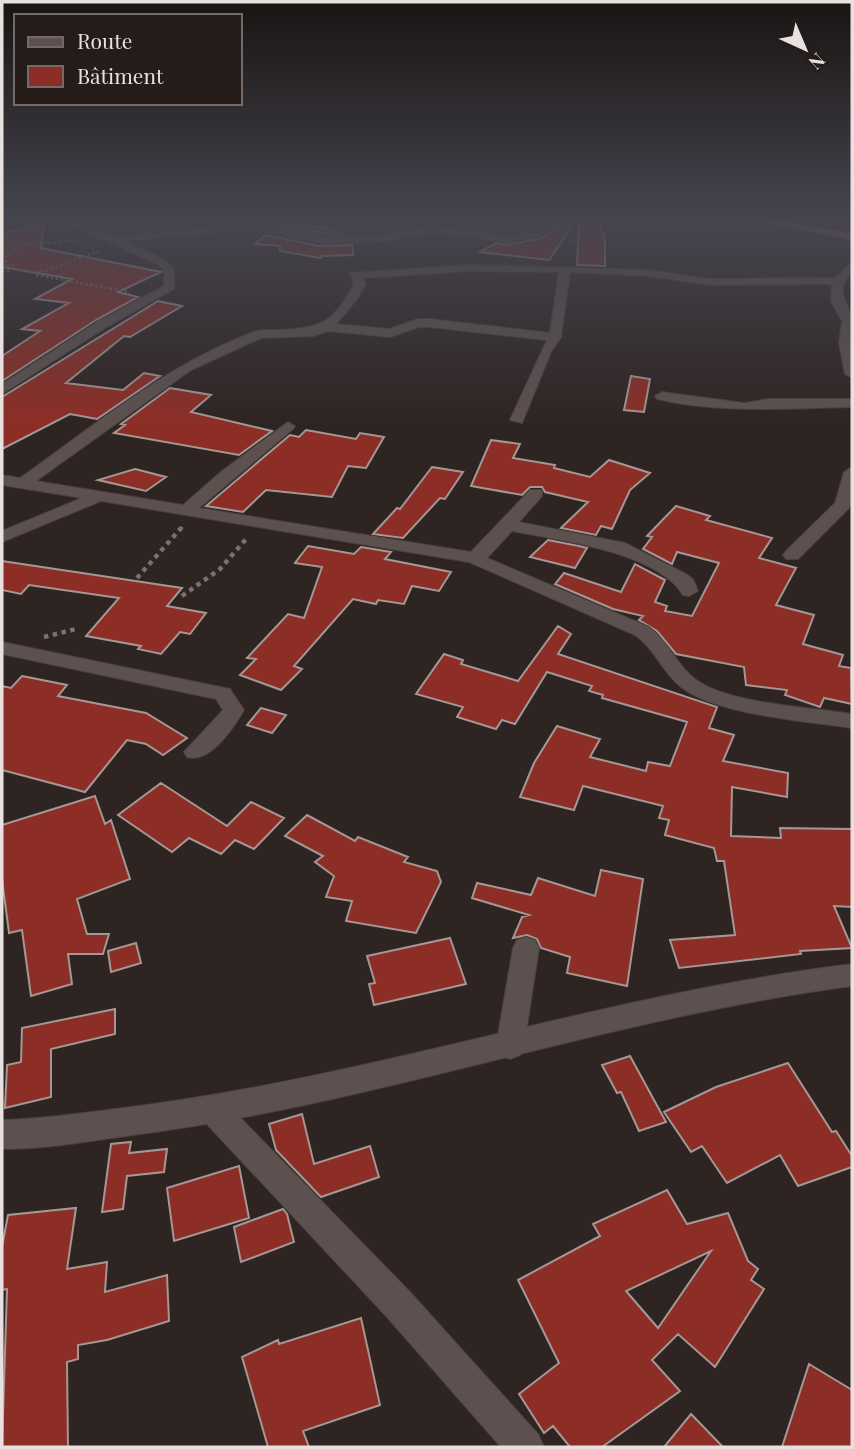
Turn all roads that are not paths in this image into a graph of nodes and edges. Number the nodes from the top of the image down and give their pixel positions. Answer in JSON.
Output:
{"nodes":[{"id":1,"x":169,"y":288,"type":"edge"},
{"id":2,"x":357,"y":288,"type":"edge"},
{"id":3,"x":562,"y":288,"type":"edge"},
{"id":4,"x":837,"y":288,"type":"edge"},
{"id":5,"x":327,"y":327,"type":"junction"},
{"id":6,"x":555,"y":337,"type":"junction"},
{"id":7,"x":852,"y":374,"type":"edge"},
{"id":8,"x":2,"y":390,"type":"edge"},
{"id":9,"x":662,"y":396,"type":"dead end"},
{"id":10,"x":852,"y":403,"type":"edge"},
{"id":11,"x":517,"y":420,"type":"dead end"},
{"id":12,"x":288,"y":426,"type":"dead end"},
{"id":13,"x":852,"y":472,"type":"edge"},
{"id":14,"x":2,"y":480,"type":"edge"},
{"id":15,"x":23,"y":483,"type":"junction"},
{"id":16,"x":536,"y":493,"type":"dead end"},
{"id":17,"x":102,"y":495,"type":"junction"},
{"id":18,"x":192,"y":510,"type":"junction"},
{"id":19,"x":508,"y":525,"type":"junction"},
{"id":20,"x":2,"y":537,"type":"edge"},
{"id":21,"x":792,"y":555,"type":"dead end"},
{"id":22,"x":473,"y":558,"type":"junction"},
{"id":23,"x":689,"y":591,"type":"dead end"},
{"id":24,"x":2,"y":648,"type":"edge"},
{"id":25,"x":852,"y":721,"type":"edge"},
{"id":26,"x":195,"y":752,"type":"dead end"},
{"id":27,"x":526,"y":948,"type":"dead end"},
{"id":28,"x":852,"y":975,"type":"edge"},
{"id":29,"x":510,"y":1045,"type":"junction"},
{"id":30,"x":214,"y":1111,"type":"junction"},
{"id":31,"x":2,"y":1135,"type":"edge"},
{"id":32,"x":525,"y":1447,"type":"edge"}],
"edges":[{"from":1,"to":8,"type":"street"},
{"from":2,"to":5,"type":"street"},
{"from":3,"to":6,"type":"street"},
{"from":4,"to":7,"type":"street"},
{"from":5,"to":6,"type":"street"},
{"from":5,"to":15,"type":"street"},
{"from":6,"to":11,"type":"street"},
{"from":9,"to":10,"type":"street"},
{"from":12,"to":18,"type":"street"},
{"from":13,"to":21,"type":"street"},
{"from":14,"to":15,"type":"street"},
{"from":15,"to":17,"type":"street"},
{"from":16,"to":19,"type":"street"},
{"from":17,"to":18,"type":"street"},
{"from":17,"to":20,"type":"street"},
{"from":18,"to":22,"type":"street"},
{"from":19,"to":22,"type":"street"},
{"from":19,"to":23,"type":"street"},
{"from":22,"to":25,"type":"street"},
{"from":24,"to":26,"type":"street"},
{"from":27,"to":29,"type":"street"},
{"from":28,"to":29,"type":"street"},
{"from":29,"to":30,"type":"street"},
{"from":30,"to":31,"type":"street"},
{"from":30,"to":32,"type":"street"}]}
